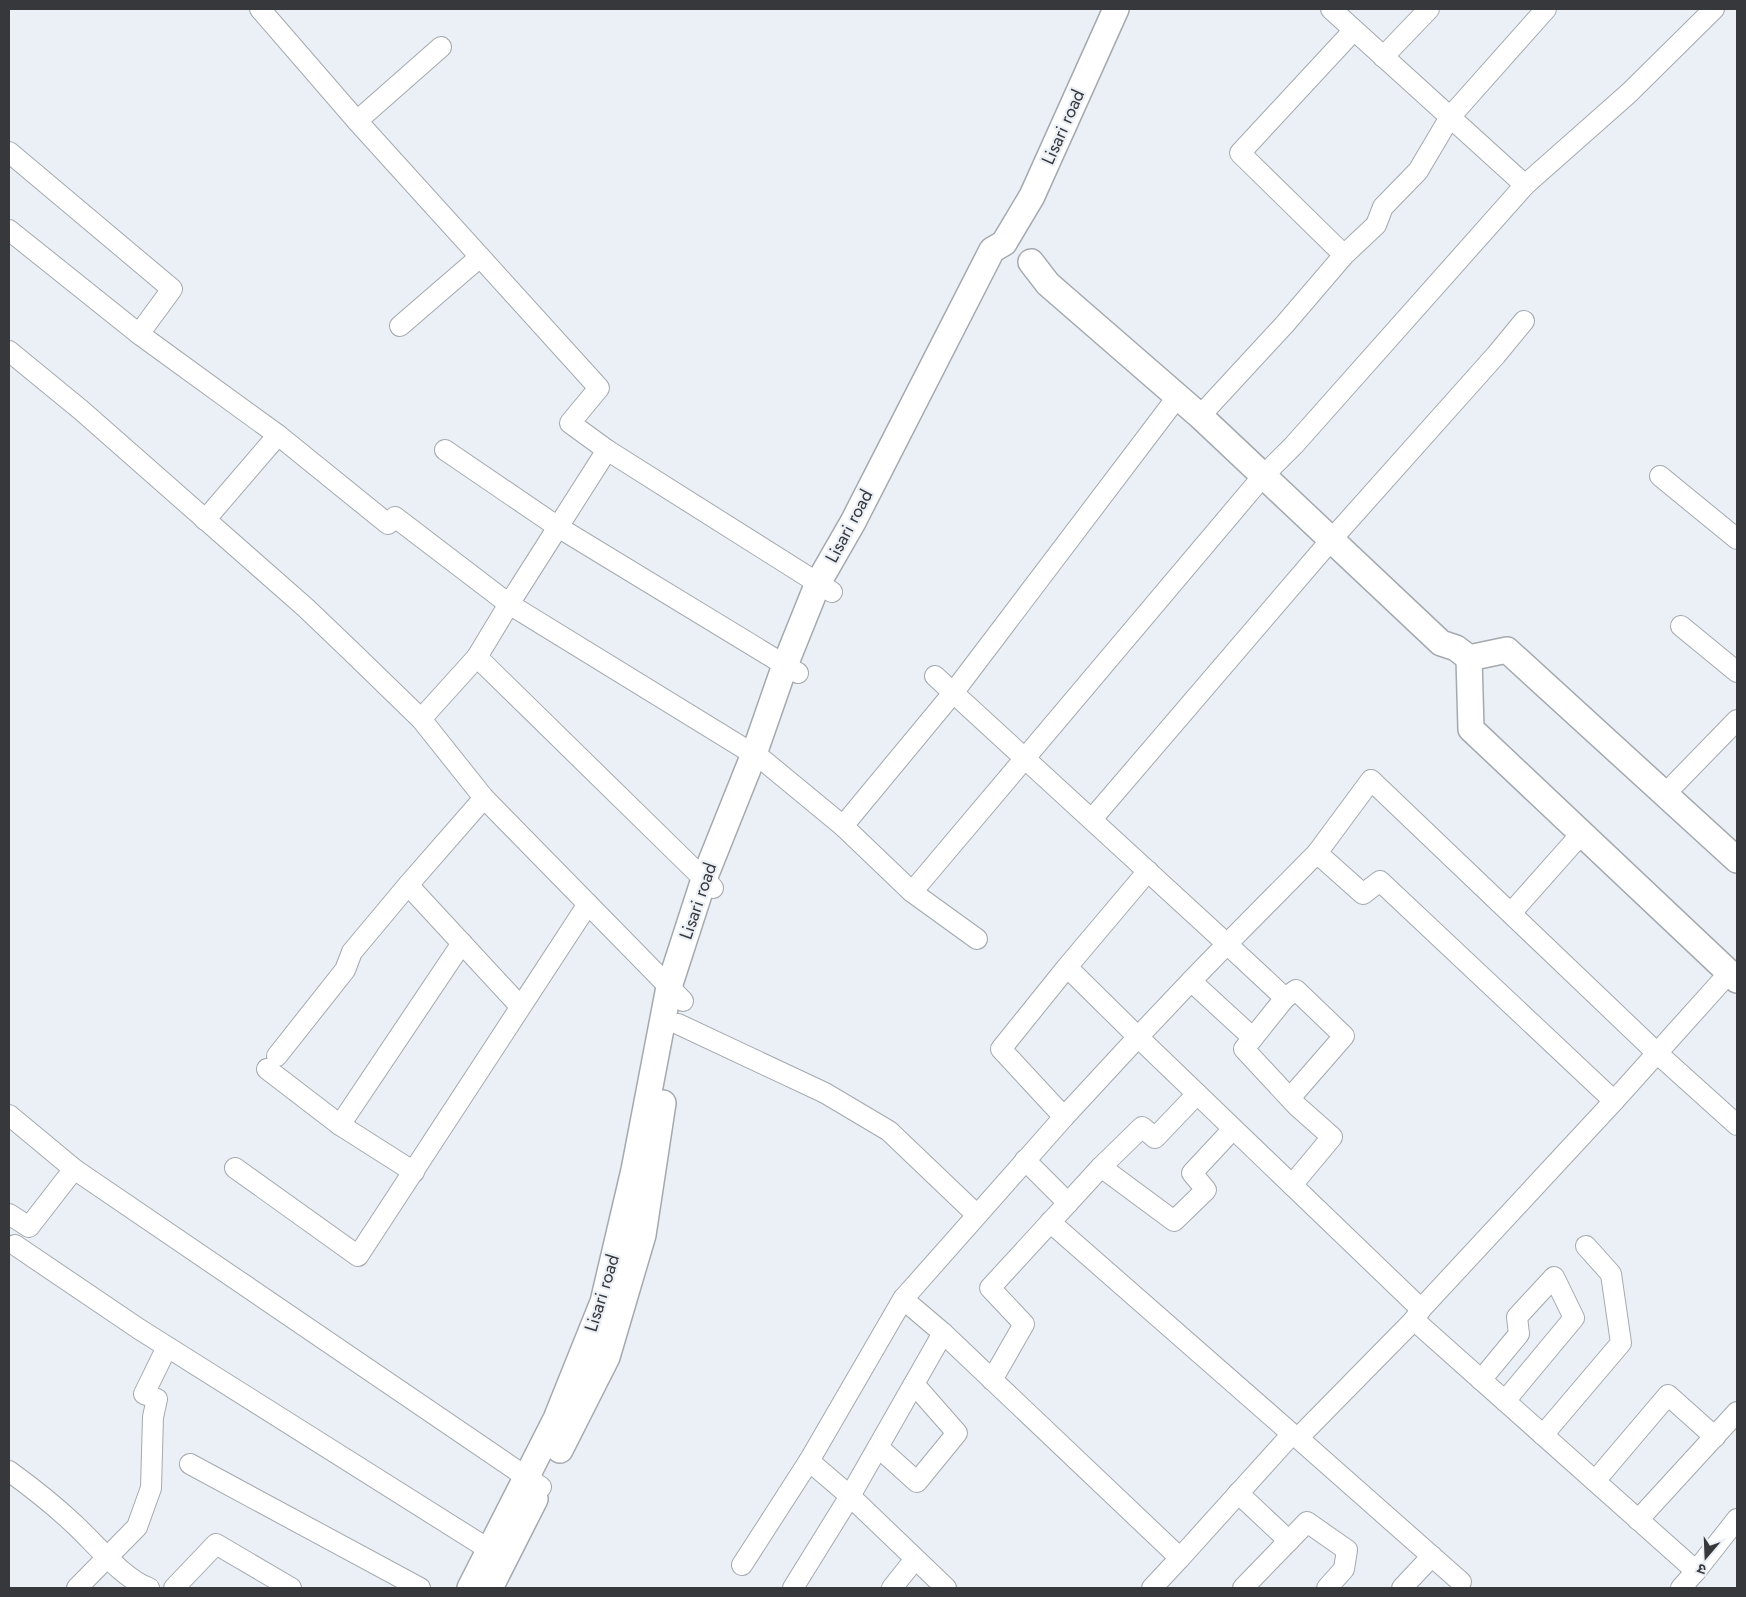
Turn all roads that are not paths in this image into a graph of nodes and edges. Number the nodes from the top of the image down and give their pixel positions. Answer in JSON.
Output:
{"nodes":[{"id":1,"x":260,"y":9,"type":"edge"},
{"id":2,"x":1116,"y":9,"type":"edge"},
{"id":3,"x":1331,"y":9,"type":"edge"},
{"id":4,"x":1429,"y":9,"type":"edge"},
{"id":5,"x":1546,"y":9,"type":"edge"},
{"id":6,"x":1714,"y":9,"type":"edge"},
{"id":7,"x":1354,"y":30,"type":"junction"},
{"id":8,"x":441,"y":48,"type":"dead end"},
{"id":9,"x":1384,"y":57,"type":"junction"},
{"id":10,"x":1450,"y":117,"type":"junction"},
{"id":11,"x":357,"y":121,"type":"junction"},
{"id":12,"x":9,"y":152,"type":"edge"},
{"id":13,"x":1525,"y":185,"type":"junction"},
{"id":14,"x":9,"y":230,"type":"edge"},
{"id":15,"x":1004,"y":243,"type":"junction"},
{"id":16,"x":1344,"y":255,"type":"junction"},
{"id":17,"x":480,"y":257,"type":"junction"},
{"id":18,"x":1103,"y":321,"type":"junction"},
{"id":19,"x":1524,"y":321,"type":"dead end"},
{"id":20,"x":400,"y":326,"type":"dead end"},
{"id":21,"x":139,"y":334,"type":"junction"},
{"id":22,"x":9,"y":350,"type":"edge"},
{"id":23,"x":1178,"y":396,"type":"junction"},
{"id":24,"x":1205,"y":411,"type":"junction"},
{"id":25,"x":278,"y":434,"type":"junction"},
{"id":26,"x":446,"y":450,"type":"dead end"},
{"id":27,"x":607,"y":450,"type":"junction"},
{"id":28,"x":1268,"y":470,"type":"junction"},
{"id":29,"x":1660,"y":476,"type":"dead end"},
{"id":30,"x":206,"y":520,"type":"junction"},
{"id":31,"x":558,"y":527,"type":"junction"},
{"id":32,"x":1337,"y":534,"type":"junction"},
{"id":33,"x":1737,"y":539,"type":"edge"},
{"id":34,"x":825,"y":588,"type":"junction"},
{"id":35,"x":509,"y":604,"type":"junction"},
{"id":36,"x":1681,"y":626,"type":"dead end"},
{"id":37,"x":1462,"y":653,"type":"junction"},
{"id":38,"x":477,"y":657,"type":"junction"},
{"id":39,"x":792,"y":669,"type":"junction"},
{"id":40,"x":1737,"y":672,"type":"edge"},
{"id":41,"x":935,"y":676,"type":"dead end"},
{"id":42,"x":953,"y":693,"type":"junction"},
{"id":43,"x":421,"y":718,"type":"junction"},
{"id":44,"x":1737,"y":720,"type":"edge"},
{"id":45,"x":759,"y":757,"type":"junction"},
{"id":46,"x":1024,"y":758,"type":"junction"},
{"id":47,"x":1665,"y":794,"type":"junction"},
{"id":48,"x":484,"y":798,"type":"junction"},
{"id":49,"x":1092,"y":820,"type":"junction"},
{"id":50,"x":843,"y":826,"type":"junction"},
{"id":51,"x":1582,"y":833,"type":"junction"},
{"id":52,"x":1317,"y":853,"type":"junction"},
{"id":53,"x":1737,"y":860,"type":"edge"},
{"id":54,"x":1148,"y":871,"type":"junction"},
{"id":55,"x":709,"y":883,"type":"junction"},
{"id":56,"x":408,"y":885,"type":"junction"},
{"id":57,"x":912,"y":892,"type":"junction"},
{"id":58,"x":588,"y":904,"type":"junction"},
{"id":59,"x":1511,"y":913,"type":"junction"},
{"id":60,"x":978,"y":939,"type":"dead end"},
{"id":61,"x":462,"y":943,"type":"junction"},
{"id":62,"x":1227,"y":944,"type":"junction"},
{"id":63,"x":1067,"y":967,"type":"junction"},
{"id":64,"x":1733,"y":976,"type":"edge"},
{"id":65,"x":1191,"y":981,"type":"junction"},
{"id":66,"x":1285,"y":998,"type":"junction"},
{"id":67,"x":677,"y":1004,"type":"junction"},
{"id":68,"x":520,"y":1006,"type":"junction"},
{"id":69,"x":1138,"y":1037,"type":"junction"},
{"id":70,"x":1253,"y":1038,"type":"junction"},
{"id":71,"x":1657,"y":1053,"type":"junction"},
{"id":72,"x":1197,"y":1094,"type":"junction"},
{"id":73,"x":1290,"y":1098,"type":"junction"},
{"id":74,"x":1614,"y":1101,"type":"junction"},
{"id":75,"x":9,"y":1115,"type":"edge"},
{"id":76,"x":1064,"y":1117,"type":"junction"},
{"id":77,"x":340,"y":1125,"type":"junction"},
{"id":78,"x":1737,"y":1125,"type":"edge"},
{"id":79,"x":1233,"y":1129,"type":"junction"},
{"id":80,"x":1025,"y":1160,"type":"junction"},
{"id":81,"x":1101,"y":1167,"type":"junction"},
{"id":82,"x":235,"y":1168,"type":"dead end"},
{"id":83,"x":74,"y":1169,"type":"junction"},
{"id":84,"x":414,"y":1172,"type":"junction"},
{"id":85,"x":1292,"y":1185,"type":"junction"},
{"id":86,"x":1068,"y":1203,"type":"junction"},
{"id":87,"x":9,"y":1214,"type":"edge"},
{"id":88,"x":977,"y":1215,"type":"junction"},
{"id":89,"x":1050,"y":1222,"type":"junction"},
{"id":90,"x":28,"y":1227,"type":"junction"},
{"id":91,"x":1586,"y":1246,"type":"dead end"},
{"id":92,"x":12,"y":1250,"type":"edge"},
{"id":93,"x":903,"y":1298,"type":"junction"},
{"id":94,"x":1418,"y":1315,"type":"junction"},
{"id":95,"x":942,"y":1333,"type":"junction"},
{"id":96,"x":1519,"y":1334,"type":"junction"},
{"id":97,"x":168,"y":1348,"type":"junction"},
{"id":98,"x":1543,"y":1355,"type":"junction"},
{"id":99,"x":992,"y":1380,"type":"junction"},
{"id":100,"x":1481,"y":1380,"type":"junction"},
{"id":101,"x":914,"y":1384,"type":"junction"},
{"id":102,"x":1505,"y":1401,"type":"junction"},
{"id":103,"x":1737,"y":1412,"type":"edge"},
{"id":104,"x":1544,"y":1435,"type":"junction"},
{"id":105,"x":1295,"y":1436,"type":"junction"},
{"id":106,"x":1715,"y":1437,"type":"junction"},
{"id":107,"x":878,"y":1446,"type":"junction"},
{"id":108,"x":809,"y":1461,"type":"junction"},
{"id":109,"x":190,"y":1464,"type":"dead end"},
{"id":110,"x":11,"y":1478,"type":"edge"},
{"id":111,"x":1595,"y":1481,"type":"junction"},
{"id":112,"x":534,"y":1482,"type":"junction"},
{"id":113,"x":1238,"y":1494,"type":"junction"},
{"id":114,"x":850,"y":1496,"type":"junction"},
{"id":115,"x":1737,"y":1519,"type":"edge"},
{"id":116,"x":1638,"y":1520,"type":"junction"},
{"id":117,"x":1289,"y":1541,"type":"junction"},
{"id":118,"x":497,"y":1554,"type":"junction"},
{"id":119,"x":1432,"y":1556,"type":"junction"},
{"id":120,"x":107,"y":1558,"type":"junction"},
{"id":121,"x":1180,"y":1558,"type":"junction"},
{"id":122,"x":915,"y":1559,"type":"junction"},
{"id":123,"x":742,"y":1565,"type":"dead end"},
{"id":124,"x":1696,"y":1571,"type":"junction"},
{"id":125,"x":1461,"y":1582,"type":"dead end"},
{"id":126,"x":77,"y":1588,"type":"edge"},
{"id":127,"x":149,"y":1588,"type":"edge"},
{"id":128,"x":174,"y":1588,"type":"edge"},
{"id":129,"x":292,"y":1588,"type":"edge"},
{"id":130,"x":420,"y":1588,"type":"edge"},
{"id":131,"x":470,"y":1588,"type":"edge"},
{"id":132,"x":490,"y":1588,"type":"edge"},
{"id":133,"x":793,"y":1588,"type":"edge"},
{"id":134,"x":892,"y":1588,"type":"edge"},
{"id":135,"x":946,"y":1588,"type":"edge"},
{"id":136,"x":1152,"y":1588,"type":"edge"},
{"id":137,"x":1243,"y":1588,"type":"edge"},
{"id":138,"x":1326,"y":1588,"type":"edge"},
{"id":139,"x":1402,"y":1588,"type":"edge"},
{"id":140,"x":1681,"y":1588,"type":"edge"}],
"edges":[{"from":1,"to":11,"type":"street"},
{"from":2,"to":15,"type":"street","name":"Lisari road"},
{"from":3,"to":7,"type":"street"},
{"from":4,"to":9,"type":"street"},
{"from":5,"to":10,"type":"street"},
{"from":6,"to":13,"type":"street"},
{"from":7,"to":9,"type":"street"},
{"from":7,"to":16,"type":"street"},
{"from":8,"to":11,"type":"street"},
{"from":9,"to":10,"type":"street"},
{"from":10,"to":13,"type":"street"},
{"from":10,"to":16,"type":"street"},
{"from":11,"to":17,"type":"street"},
{"from":12,"to":21,"type":"street"},
{"from":13,"to":28,"type":"street"},
{"from":14,"to":21,"type":"street"},
{"from":15,"to":18,"type":"street"},
{"from":15,"to":34,"type":"street","name":"Lisari road"},
{"from":16,"to":24,"type":"street"},
{"from":17,"to":20,"type":"street"},
{"from":17,"to":27,"type":"street"},
{"from":18,"to":23,"type":"street"},
{"from":18,"to":24,"type":"street"},
{"from":19,"to":32,"type":"street"},
{"from":21,"to":25,"type":"street"},
{"from":22,"to":30,"type":"street"},
{"from":23,"to":24,"type":"street"},
{"from":23,"to":42,"type":"street"},
{"from":24,"to":28,"type":"street"},
{"from":25,"to":30,"type":"street"},
{"from":25,"to":35,"type":"street"},
{"from":26,"to":31,"type":"street"},
{"from":27,"to":31,"type":"street"},
{"from":27,"to":34,"type":"street"},
{"from":28,"to":32,"type":"street"},
{"from":28,"to":46,"type":"street"},
{"from":29,"to":33,"type":"street"},
{"from":30,"to":43,"type":"street"},
{"from":31,"to":35,"type":"street"},
{"from":31,"to":39,"type":"street"},
{"from":32,"to":37,"type":"street"},
{"from":32,"to":49,"type":"street"},
{"from":34,"to":39,"type":"street","name":"Lisari road"},
{"from":35,"to":38,"type":"street"},
{"from":35,"to":45,"type":"street"},
{"from":36,"to":40,"type":"street"},
{"from":37,"to":47,"type":"street"},
{"from":37,"to":51,"type":"street"},
{"from":38,"to":43,"type":"street"},
{"from":38,"to":55,"type":"street"},
{"from":39,"to":45,"type":"street","name":"Lisari road"},
{"from":41,"to":42,"type":"street"},
{"from":42,"to":46,"type":"street"},
{"from":42,"to":50,"type":"street"},
{"from":43,"to":48,"type":"street"},
{"from":44,"to":47,"type":"street"},
{"from":45,"to":50,"type":"street"},
{"from":45,"to":55,"type":"street","name":"Lisari road"},
{"from":46,"to":49,"type":"street"},
{"from":46,"to":57,"type":"street"},
{"from":47,"to":53,"type":"street"},
{"from":48,"to":56,"type":"street"},
{"from":48,"to":58,"type":"street"},
{"from":49,"to":54,"type":"street"},
{"from":50,"to":57,"type":"street"},
{"from":51,"to":59,"type":"street"},
{"from":51,"to":64,"type":"street"},
{"from":52,"to":59,"type":"street"},
{"from":52,"to":62,"type":"street"},
{"from":52,"to":74,"type":"street"},
{"from":54,"to":62,"type":"street"},
{"from":54,"to":63,"type":"street"},
{"from":55,"to":67,"type":"street","name":"Lisari road"},
{"from":56,"to":61,"type":"street"},
{"from":56,"to":77,"type":"street"},
{"from":57,"to":60,"type":"street"},
{"from":58,"to":67,"type":"street"},
{"from":58,"to":68,"type":"street"},
{"from":59,"to":71,"type":"street"},
{"from":61,"to":68,"type":"street"},
{"from":61,"to":77,"type":"street"},
{"from":62,"to":65,"type":"street"},
{"from":62,"to":66,"type":"street"},
{"from":63,"to":69,"type":"street"},
{"from":63,"to":76,"type":"street"},
{"from":64,"to":71,"type":"street"},
{"from":65,"to":69,"type":"street"},
{"from":65,"to":70,"type":"street"},
{"from":66,"to":70,"type":"street"},
{"from":66,"to":73,"type":"street"},
{"from":67,"to":88,"type":"street"},
{"from":67,"to":112,"type":"street","name":"Lisari road"},
{"from":67,"to":112,"type":"street","name":"Lisari road"},
{"from":68,"to":84,"type":"street"},
{"from":69,"to":72,"type":"street"},
{"from":69,"to":76,"type":"street"},
{"from":70,"to":73,"type":"street"},
{"from":71,"to":74,"type":"street"},
{"from":71,"to":78,"type":"street"},
{"from":72,"to":79,"type":"street"},
{"from":72,"to":81,"type":"street"},
{"from":73,"to":85,"type":"street"},
{"from":74,"to":94,"type":"street"},
{"from":75,"to":83,"type":"street"},
{"from":76,"to":80,"type":"street"},
{"from":77,"to":84,"type":"street"},
{"from":79,"to":81,"type":"street"},
{"from":79,"to":85,"type":"street"},
{"from":80,"to":86,"type":"street"},
{"from":80,"to":88,"type":"street"},
{"from":81,"to":86,"type":"street"},
{"from":82,"to":84,"type":"street"},
{"from":83,"to":90,"type":"street"},
{"from":83,"to":112,"type":"street"},
{"from":85,"to":94,"type":"street"},
{"from":86,"to":89,"type":"street"},
{"from":87,"to":90,"type":"street"},
{"from":88,"to":93,"type":"street"},
{"from":89,"to":99,"type":"street"},
{"from":89,"to":105,"type":"street"},
{"from":90,"to":92,"type":"street"},
{"from":91,"to":104,"type":"street"},
{"from":92,"to":97,"type":"street"},
{"from":93,"to":95,"type":"street"},
{"from":93,"to":108,"type":"street"},
{"from":94,"to":100,"type":"street"},
{"from":94,"to":105,"type":"street"},
{"from":95,"to":99,"type":"street"},
{"from":95,"to":101,"type":"street"},
{"from":96,"to":98,"type":"street"},
{"from":96,"to":98,"type":"street"},
{"from":96,"to":100,"type":"street"},
{"from":97,"to":118,"type":"street"},
{"from":97,"to":120,"type":"street"},
{"from":98,"to":102,"type":"street"},
{"from":99,"to":121,"type":"street"},
{"from":100,"to":102,"type":"street"},
{"from":101,"to":107,"type":"street"},
{"from":101,"to":107,"type":"street"},
{"from":102,"to":104,"type":"street"},
{"from":103,"to":106,"type":"street"},
{"from":104,"to":111,"type":"street"},
{"from":105,"to":113,"type":"street"},
{"from":105,"to":119,"type":"street"},
{"from":106,"to":111,"type":"street"},
{"from":106,"to":116,"type":"street"},
{"from":107,"to":114,"type":"street"},
{"from":108,"to":114,"type":"street"},
{"from":108,"to":123,"type":"street"},
{"from":109,"to":130,"type":"street"},
{"from":110,"to":120,"type":"street"},
{"from":111,"to":116,"type":"street"},
{"from":112,"to":118,"type":"street","name":"Lisari road"},
{"from":113,"to":117,"type":"street"},
{"from":113,"to":121,"type":"street"},
{"from":114,"to":122,"type":"street"},
{"from":114,"to":133,"type":"street"},
{"from":115,"to":124,"type":"street"},
{"from":116,"to":124,"type":"street"},
{"from":117,"to":137,"type":"street"},
{"from":117,"to":138,"type":"street"},
{"from":118,"to":131,"type":"street","name":"Lisari road"},
{"from":118,"to":132,"type":"street","name":"Lisari road"},
{"from":119,"to":125,"type":"street"},
{"from":119,"to":139,"type":"street"},
{"from":120,"to":126,"type":"street"},
{"from":120,"to":127,"type":"street"},
{"from":121,"to":136,"type":"street"},
{"from":122,"to":134,"type":"street"},
{"from":122,"to":135,"type":"street"},
{"from":124,"to":140,"type":"street"},
{"from":128,"to":129,"type":"street"}]}
